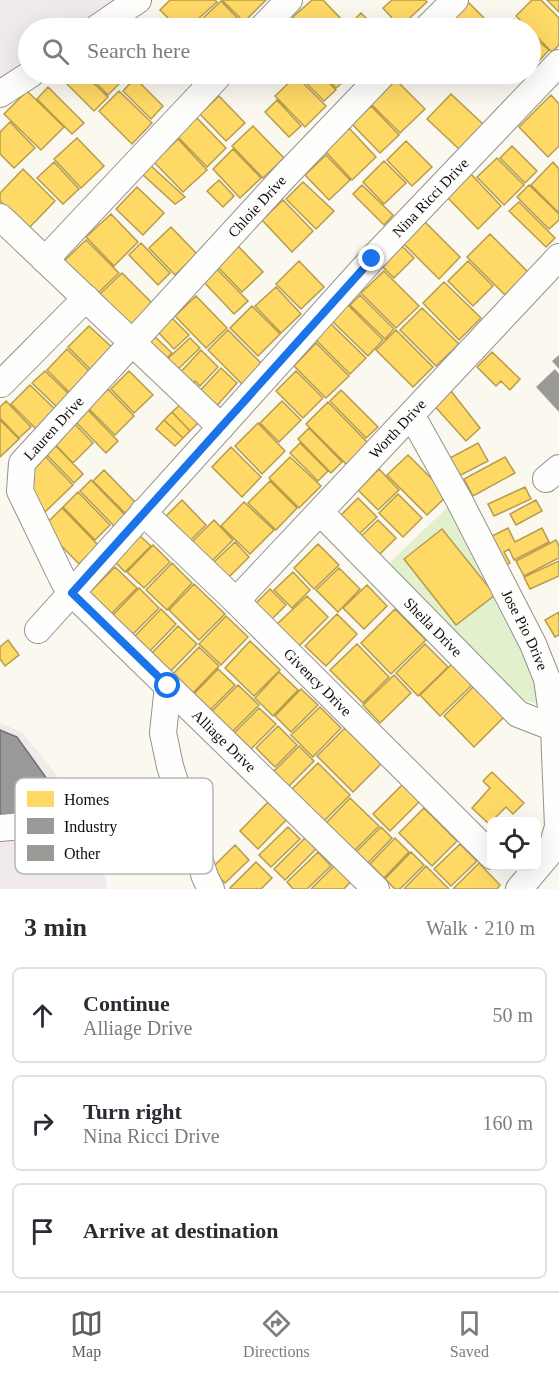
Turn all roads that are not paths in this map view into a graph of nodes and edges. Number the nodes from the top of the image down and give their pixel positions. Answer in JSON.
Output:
{"nodes":[{"id":1,"x":138,"y":0,"type":"edge"},
{"id":2,"x":289,"y":0,"type":"edge"},
{"id":3,"x":454,"y":0,"type":"edge"},
{"id":4,"x":112,"y":18,"type":"edge"},
{"id":5,"x":272,"y":18,"type":"edge"},
{"id":6,"x":437,"y":18,"type":"edge"},
{"id":7,"x":559,"y":63,"type":"edge"},
{"id":8,"x":18,"y":82,"type":"edge"},
{"id":9,"x":541,"y":82,"type":"edge"},
{"id":10,"x":211,"y":84,"type":"edge"},
{"id":11,"x":373,"y":84,"type":"edge"},
{"id":12,"x":539,"y":84,"type":"edge"},
{"id":13,"x":0,"y":94,"type":"edge"},
{"id":14,"x":0,"y":217,"type":"edge"},
{"id":15,"x":559,"y":257,"type":"edge"},
{"id":16,"x":45,"y":260,"type":"junction"},
{"id":17,"x":86,"y":298,"type":"junction"},
{"id":18,"x":132,"y":342,"type":"junction"},
{"id":19,"x":1,"y":384,"type":"edge"},
{"id":20,"x":412,"y":416,"type":"junction"},
{"id":21,"x":221,"y":427,"type":"junction"},
{"id":22,"x":143,"y":512,"type":"junction"},
{"id":23,"x":321,"y":513,"type":"junction"},
{"id":24,"x":72,"y":593,"type":"junction"},
{"id":25,"x":236,"y":601,"type":"junction"},
{"id":26,"x":38,"y":630,"type":"dead end"},
{"id":27,"x":168,"y":686,"type":"junction"},
{"id":28,"x":554,"y":728,"type":"junction"},
{"id":29,"x":174,"y":778,"type":"edge"},
{"id":30,"x":15,"y":827,"type":"edge"},
{"id":31,"x":0,"y":828,"type":"edge"},
{"id":32,"x":487,"y":851,"type":"edge"},
{"id":33,"x":506,"y":871,"type":"edge"},
{"id":34,"x":204,"y":874,"type":"edge"},
{"id":35,"x":522,"y":888,"type":"edge"},
{"id":36,"x":211,"y":889,"type":"edge"},
{"id":37,"x":376,"y":889,"type":"edge"}],
"edges":[{"from":1,"to":4,"type":"street"},
{"from":2,"to":5,"type":"street"},
{"from":3,"to":6,"type":"street"},
{"from":7,"to":9,"type":"street","name":"Nina Ricci Drive"},
{"from":8,"to":13,"type":"street"},
{"from":10,"to":16,"type":"street"},
{"from":11,"to":18,"type":"street","name":"Chloie Drive"},
{"from":12,"to":21,"type":"street","name":"Nina Ricci Drive"},
{"from":14,"to":16,"type":"street"},
{"from":15,"to":20,"type":"street","name":"Worth Drive"},
{"from":16,"to":17,"type":"street"},
{"from":17,"to":18,"type":"street"},
{"from":17,"to":19,"type":"street"},
{"from":18,"to":21,"type":"street"},
{"from":18,"to":24,"type":"street","name":"Lauren Drive"},
{"from":20,"to":23,"type":"street","name":"Worth Drive"},
{"from":20,"to":28,"type":"street","name":"Jose Pio Drive"},
{"from":21,"to":22,"type":"street","name":"Nina Ricci Drive"},
{"from":22,"to":24,"type":"street","name":"Nina Ricci Drive"},
{"from":22,"to":25,"type":"street","name":"Givency Drive"},
{"from":23,"to":25,"type":"street","name":"Worth Drive"},
{"from":23,"to":28,"type":"street","name":"Sheila Drive"},
{"from":24,"to":26,"type":"street","name":"Nina Ricci Drive"},
{"from":24,"to":27,"type":"street","name":"Alliage Drive"},
{"from":25,"to":32,"type":"street","name":"Givency Drive"},
{"from":27,"to":29,"type":"street"},
{"from":27,"to":37,"type":"street","name":"Alliage Drive"},
{"from":28,"to":35,"type":"street","name":"Jose Pio Drive"},
{"from":30,"to":31,"type":"street"},
{"from":33,"to":35,"type":"street"},
{"from":34,"to":36,"type":"street"}]}
